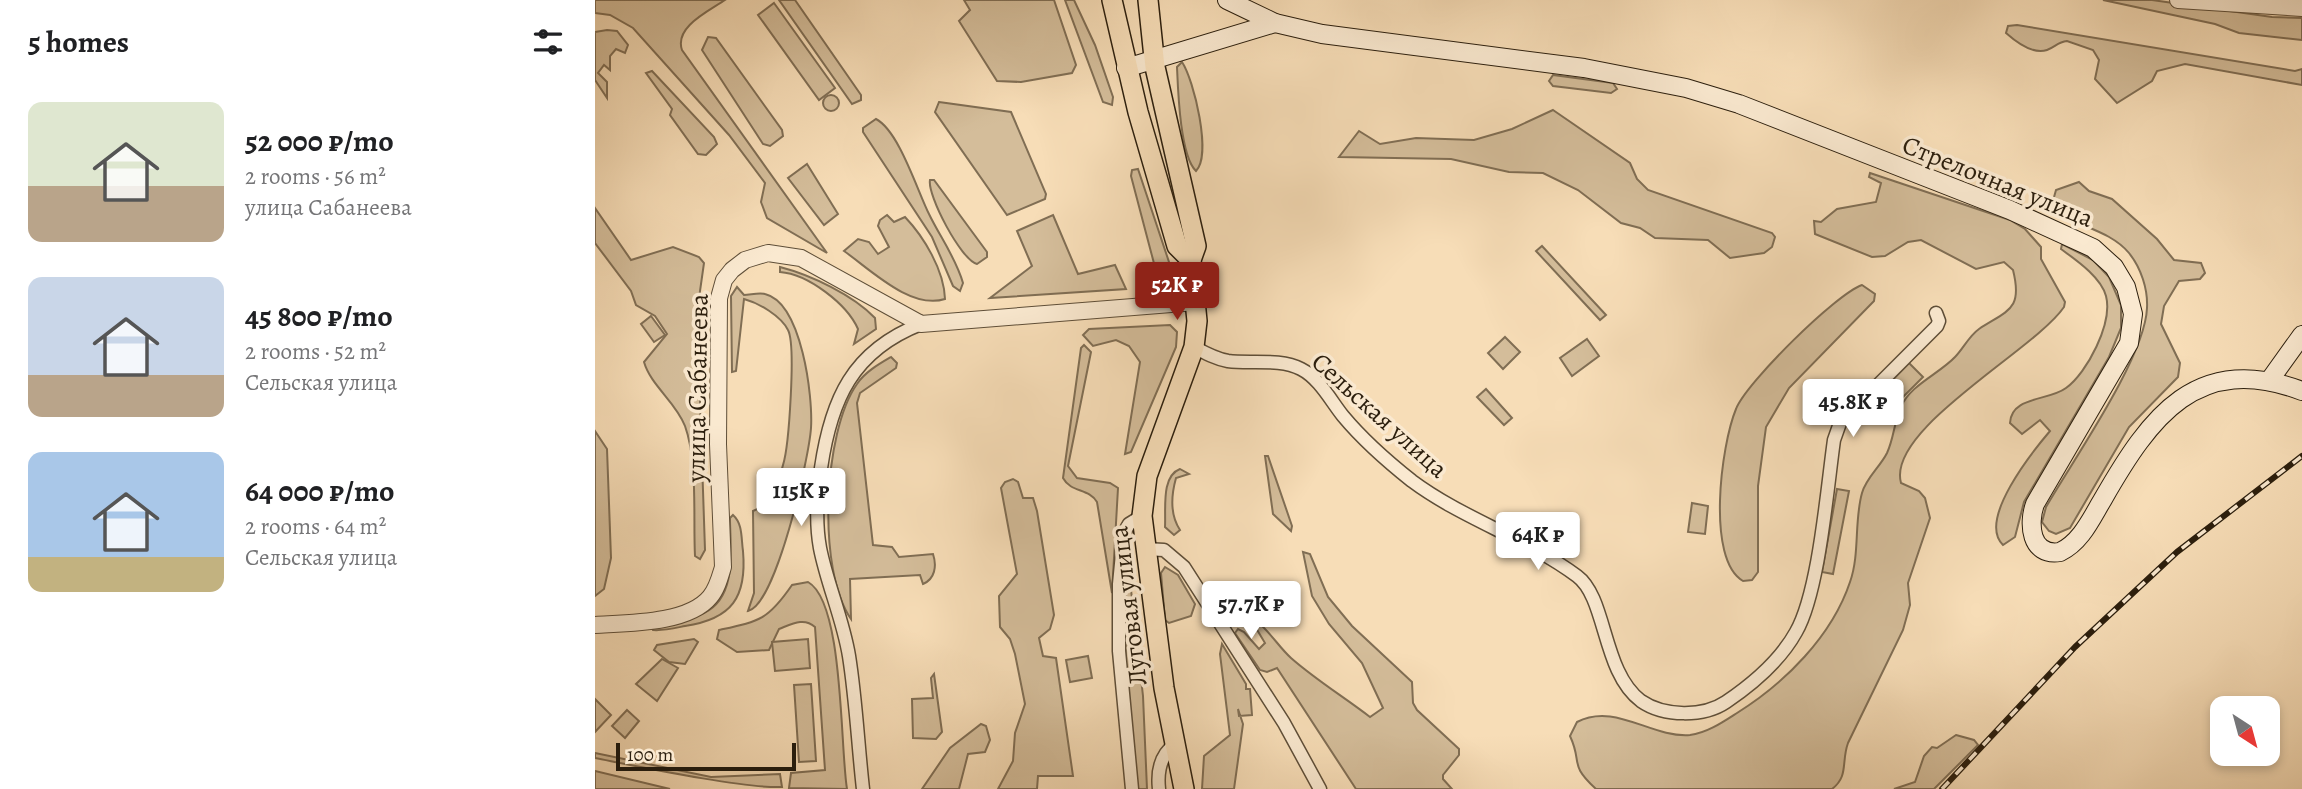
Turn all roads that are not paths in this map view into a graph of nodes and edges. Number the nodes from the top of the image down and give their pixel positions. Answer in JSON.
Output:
{"nodes":[{"id":1,"x":1112,"y":0,"type":"edge"},
{"id":2,"x":1148,"y":0,"type":"edge"},
{"id":3,"x":1227,"y":0,"type":"edge"},
{"id":4,"x":2178,"y":0,"type":"edge"},
{"id":5,"x":2302,"y":8,"type":"edge"},
{"id":6,"x":1275,"y":23,"type":"junction"},
{"id":7,"x":1154,"y":61,"type":"junction"},
{"id":8,"x":1126,"y":68,"type":"junction"},
{"id":9,"x":1191,"y":260,"type":"junction"},
{"id":10,"x":1196,"y":302,"type":"junction"},
{"id":11,"x":1936,"y":313,"type":"dead end"},
{"id":12,"x":921,"y":324,"type":"junction"},
{"id":13,"x":2302,"y":335,"type":"edge"},
{"id":14,"x":1194,"y":347,"type":"junction"},
{"id":15,"x":2269,"y":381,"type":"junction"},
{"id":16,"x":2302,"y":391,"type":"edge"},
{"id":17,"x":1142,"y":516,"type":"junction"},
{"id":18,"x":1145,"y":549,"type":"junction"},
{"id":19,"x":595,"y":625,"type":"edge"},
{"id":20,"x":1175,"y":744,"type":"junction"},
{"id":21,"x":863,"y":789,"type":"edge"},
{"id":22,"x":1132,"y":789,"type":"edge"},
{"id":23,"x":1159,"y":789,"type":"edge"},
{"id":24,"x":1184,"y":789,"type":"edge"},
{"id":25,"x":1320,"y":789,"type":"edge"}],
"edges":[{"from":1,"to":8,"type":"main road","name":"Луговая улица"},
{"from":2,"to":7,"type":"main road","name":"Луговая улица"},
{"from":3,"to":6,"type":"main road","name":"Стрелочная улица"},
{"from":4,"to":5,"type":"street"},
{"from":6,"to":7,"type":"main road"},
{"from":6,"to":15,"type":"main road","name":"Стрелочная улица"},
{"from":7,"to":8,"type":"main road"},
{"from":7,"to":9,"type":"main road","name":"Луговая улица"},
{"from":8,"to":9,"type":"main road","name":"Луговая улица"},
{"from":9,"to":10,"type":"main road","name":"Луговая улица"},
{"from":10,"to":12,"type":"street"},
{"from":10,"to":14,"type":"main road","name":"Луговая улица"},
{"from":11,"to":14,"type":"street","name":"Сельская улица"},
{"from":12,"to":19,"type":"street","name":"улица Сабанеева"},
{"from":12,"to":21,"type":"street"},
{"from":13,"to":15,"type":"main road"},
{"from":14,"to":17,"type":"main road","name":"Луговая улица"},
{"from":15,"to":16,"type":"main road"},
{"from":17,"to":18,"type":"main road","name":"Луговая улица"},
{"from":17,"to":22,"type":"street"},
{"from":18,"to":20,"type":"main road","name":"Луговая улица"},
{"from":18,"to":25,"type":"street"},
{"from":20,"to":23,"type":"street"},
{"from":20,"to":24,"type":"main road","name":"Луговая улица"}]}
